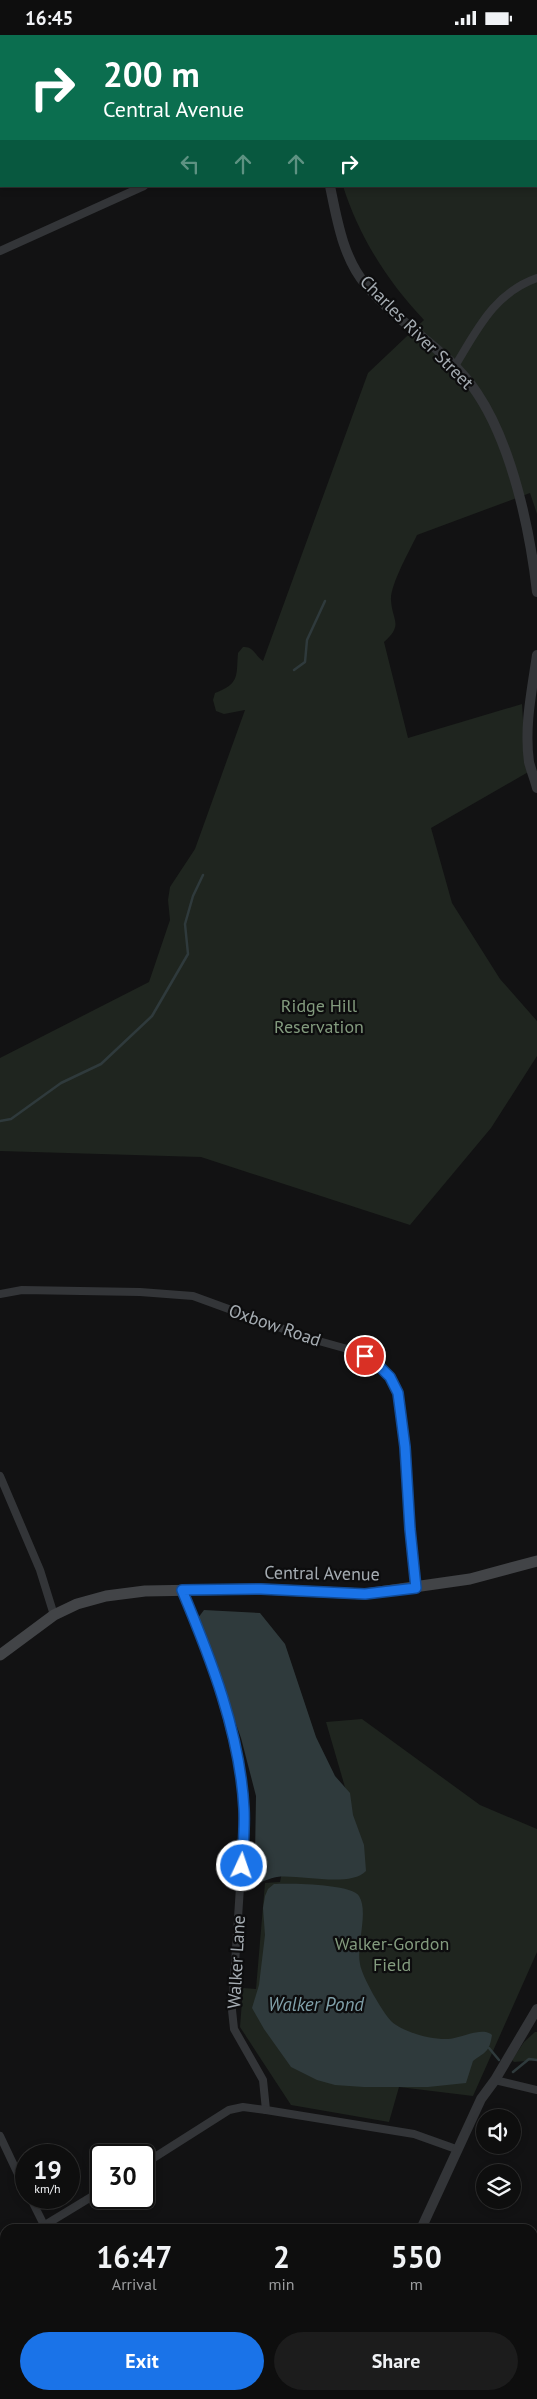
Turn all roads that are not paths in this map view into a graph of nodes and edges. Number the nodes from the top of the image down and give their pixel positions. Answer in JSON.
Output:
{"nodes":[{"id":1,"x":142,"y":187,"type":"edge"},
{"id":2,"x":330,"y":187,"type":"edge"},
{"id":3,"x":0,"y":251,"type":"edge"},
{"id":4,"x":537,"y":278,"type":"edge"},
{"id":5,"x":455,"y":366,"type":"junction"},
{"id":6,"x":537,"y":592,"type":"edge"},
{"id":7,"x":537,"y":655,"type":"edge"},
{"id":8,"x":537,"y":788,"type":"edge"},
{"id":9,"x":0,"y":1295,"type":"edge"},
{"id":10,"x":0,"y":1475,"type":"edge"},
{"id":11,"x":537,"y":1561,"type":"edge"},
{"id":12,"x":416,"y":1588,"type":"junction"},
{"id":13,"x":182,"y":1590,"type":"junction"},
{"id":14,"x":54,"y":1615,"type":"junction"},
{"id":15,"x":0,"y":1655,"type":"edge"},
{"id":16,"x":537,"y":2009,"type":"edge"},
{"id":17,"x":495,"y":2080,"type":"junction"},
{"id":18,"x":537,"y":2090,"type":"edge"},
{"id":19,"x":266,"y":2110,"type":"junction"},
{"id":20,"x":0,"y":2136,"type":"edge"},
{"id":21,"x":456,"y":2149,"type":"junction"},
{"id":22,"x":155,"y":2157,"type":"edge"},
{"id":23,"x":15,"y":2168,"type":"edge"},
{"id":24,"x":90,"y":2198,"type":"edge"},
{"id":25,"x":36,"y":2209,"type":"edge"},
{"id":26,"x":44,"y":2224,"type":"edge"},
{"id":27,"x":50,"y":2224,"type":"edge"},
{"id":28,"x":423,"y":2224,"type":"edge"}],
"edges":[{"from":1,"to":3,"type":"street"},
{"from":2,"to":5,"type":"street","name":"Charles River Street"},
{"from":4,"to":5,"type":"street"},
{"from":5,"to":6,"type":"street","name":"Charles River Street"},
{"from":7,"to":8,"type":"street"},
{"from":9,"to":12,"type":"street","name":"Oxbow Road"},
{"from":10,"to":14,"type":"street"},
{"from":11,"to":12,"type":"main road","name":"Central Avenue"},
{"from":12,"to":13,"type":"main road","name":"Central Avenue"},
{"from":13,"to":14,"type":"main road","name":"Central Avenue"},
{"from":13,"to":19,"type":"street","name":"Walker Lane"},
{"from":14,"to":15,"type":"main road","name":"Central Avenue"},
{"from":16,"to":17,"type":"street"},
{"from":17,"to":18,"type":"street"},
{"from":17,"to":21,"type":"street"},
{"from":19,"to":21,"type":"street"},
{"from":19,"to":22,"type":"street"},
{"from":20,"to":23,"type":"street"},
{"from":21,"to":28,"type":"street"},
{"from":24,"to":27,"type":"street"},
{"from":25,"to":26,"type":"street"}]}
